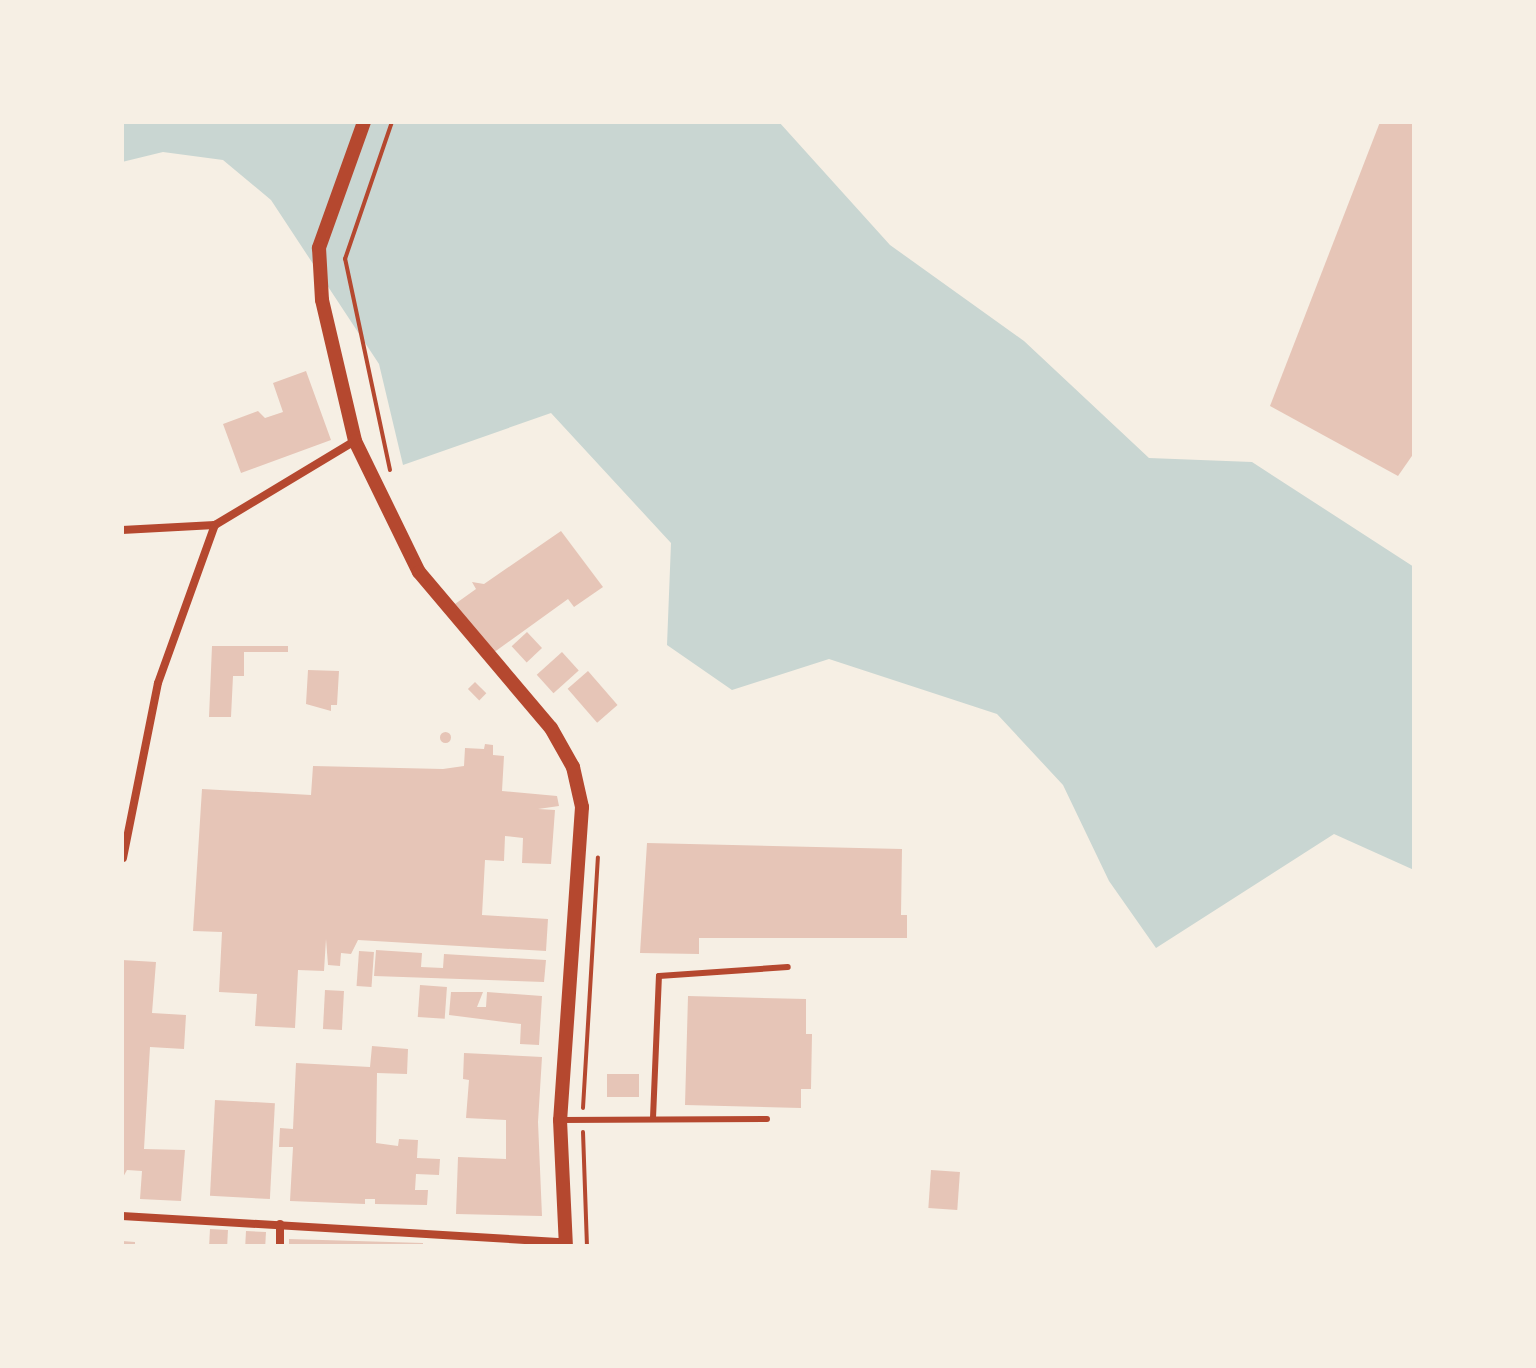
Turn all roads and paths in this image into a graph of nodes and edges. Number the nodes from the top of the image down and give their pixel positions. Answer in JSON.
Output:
{"nodes":[{"id":1,"x":364,"y":122,"type":"edge"},
{"id":2,"x":392,"y":122,"type":"edge"},
{"id":3,"x":355,"y":441,"type":"junction"},
{"id":4,"x":394,"y":484,"type":"dead end"},
{"id":5,"x":215,"y":525,"type":"junction"},
{"id":6,"x":122,"y":530,"type":"edge"},
{"id":7,"x":598,"y":853,"type":"dead end"},
{"id":8,"x":123,"y":858,"type":"edge"},
{"id":9,"x":788,"y":967,"type":"dead end"},
{"id":10,"x":653,"y":1118,"type":"junction"},
{"id":11,"x":583,"y":1119,"type":"junction"},
{"id":12,"x":767,"y":1119,"type":"dead end"},
{"id":13,"x":560,"y":1120,"type":"junction"},
{"id":14,"x":122,"y":1216,"type":"edge"},
{"id":15,"x":280,"y":1224,"type":"junction"},
{"id":16,"x":566,"y":1244,"type":"edge"},
{"id":17,"x":280,"y":1246,"type":"edge"},
{"id":18,"x":587,"y":1246,"type":"edge"}],
"edges":[{"from":1,"to":3,"type":"street"},
{"from":2,"to":4,"type":"path"},
{"from":3,"to":5,"type":"street"},
{"from":3,"to":13,"type":"street"},
{"from":5,"to":6,"type":"street"},
{"from":5,"to":8,"type":"street"},
{"from":7,"to":11,"type":"path"},
{"from":9,"to":10,"type":"lane"},
{"from":10,"to":11,"type":"lane"},
{"from":10,"to":12,"type":"lane"},
{"from":11,"to":13,"type":"lane"},
{"from":11,"to":18,"type":"path"},
{"from":13,"to":16,"type":"street"},
{"from":14,"to":15,"type":"street"},
{"from":15,"to":16,"type":"street"},
{"from":15,"to":17,"type":"street"}]}
